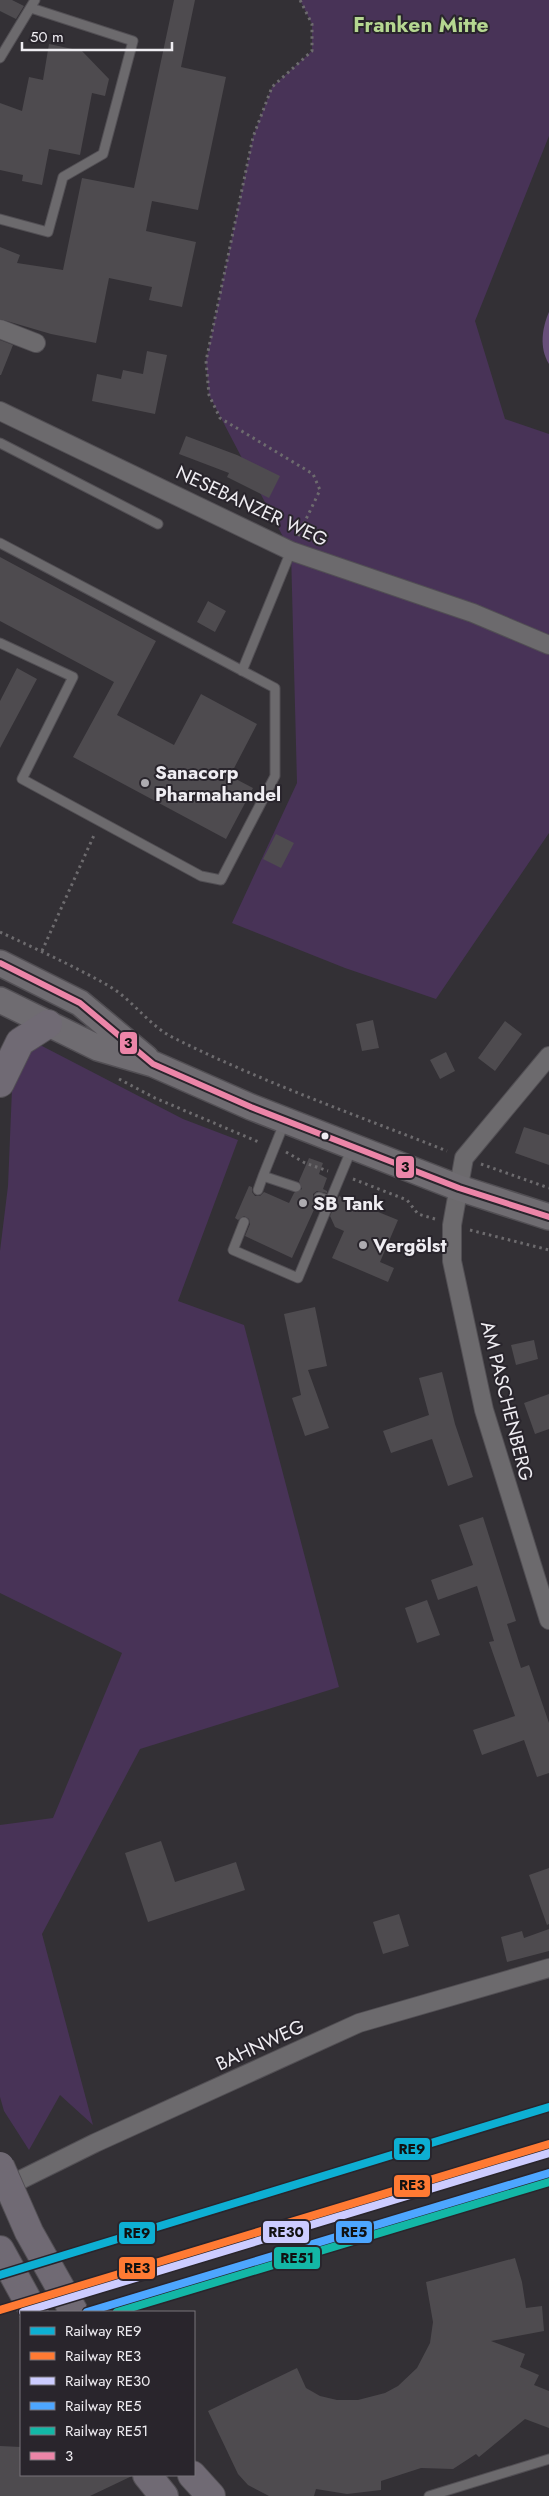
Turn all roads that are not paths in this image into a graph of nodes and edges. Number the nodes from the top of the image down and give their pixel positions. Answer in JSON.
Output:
{"nodes":[{"id":1,"x":33,"y":4,"type":"edge"},
{"id":2,"x":0,"y":58,"type":"edge"},
{"id":3,"x":0,"y":219,"type":"edge"},
{"id":4,"x":0,"y":329,"type":"edge"},
{"id":5,"x":36,"y":343,"type":"dead end"},
{"id":6,"x":0,"y":411,"type":"edge"},
{"id":7,"x":0,"y":443,"type":"edge"},
{"id":8,"x":158,"y":524,"type":"dead end"},
{"id":9,"x":0,"y":543,"type":"edge"},
{"id":10,"x":291,"y":552,"type":"junction"},
{"id":11,"x":0,"y":643,"type":"edge"},
{"id":12,"x":549,"y":645,"type":"edge"},
{"id":13,"x":242,"y":671,"type":"junction"},
{"id":14,"x":0,"y":963,"type":"edge"},
{"id":15,"x":0,"y":1000,"type":"edge"},
{"id":16,"x":48,"y":1024,"type":"junction"},
{"id":17,"x":549,"y":1056,"type":"edge"},
{"id":18,"x":154,"y":1064,"type":"junction"},
{"id":19,"x":0,"y":1084,"type":"edge"},
{"id":20,"x":0,"y":1096,"type":"edge"},
{"id":21,"x":285,"y":1120,"type":"junction"},
{"id":22,"x":353,"y":1145,"type":"junction"},
{"id":23,"x":262,"y":1176,"type":"junction"},
{"id":24,"x":296,"y":1187,"type":"dead end"},
{"id":25,"x":459,"y":1188,"type":"junction"},
{"id":26,"x":258,"y":1190,"type":"dead end"},
{"id":27,"x":320,"y":1197,"type":"dead end"},
{"id":28,"x":330,"y":1201,"type":"junction"},
{"id":29,"x":549,"y":1218,"type":"edge"},
{"id":30,"x":244,"y":1222,"type":"dead end"},
{"id":31,"x":549,"y":1620,"type":"edge"},
{"id":32,"x":549,"y":1968,"type":"edge"},
{"id":33,"x":0,"y":2166,"type":"edge"},
{"id":34,"x":0,"y":2190,"type":"edge"},
{"id":35,"x":0,"y":2250,"type":"edge"},
{"id":36,"x":33,"y":2311,"type":"edge"},
{"id":37,"x":73,"y":2311,"type":"edge"},
{"id":38,"x":549,"y":2459,"type":"edge"},
{"id":39,"x":147,"y":2476,"type":"edge"},
{"id":40,"x":193,"y":2476,"type":"edge"},
{"id":41,"x":164,"y":2496,"type":"edge"},
{"id":42,"x":211,"y":2496,"type":"edge"},
{"id":43,"x":429,"y":2496,"type":"edge"}],
"edges":[{"from":1,"to":2,"type":"lane"},
{"from":1,"to":3,"type":"lane"},
{"from":4,"to":5,"type":"street"},
{"from":6,"to":10,"type":"street","name":"NESEBANZER WEG"},
{"from":7,"to":8,"type":"lane"},
{"from":9,"to":13,"type":"lane"},
{"from":10,"to":12,"type":"street","name":"NESEBANZER WEG"},
{"from":10,"to":13,"type":"lane"},
{"from":11,"to":13,"type":"lane"},
{"from":14,"to":18,"type":"main road"},
{"from":15,"to":16,"type":"main road"},
{"from":16,"to":18,"type":"main road"},
{"from":16,"to":19,"type":"highway"},
{"from":17,"to":25,"type":"street","name":"AM PASCHENBERG"},
{"from":18,"to":21,"type":"main road"},
{"from":19,"to":20,"type":"highway"},
{"from":21,"to":22,"type":"main road"},
{"from":21,"to":23,"type":"lane"},
{"from":22,"to":25,"type":"main road"},
{"from":22,"to":28,"type":"lane"},
{"from":23,"to":24,"type":"lane"},
{"from":23,"to":26,"type":"lane"},
{"from":25,"to":29,"type":"main road"},
{"from":25,"to":31,"type":"street","name":"AM PASCHENBERG"},
{"from":27,"to":28,"type":"lane"},
{"from":28,"to":30,"type":"lane"},
{"from":32,"to":34,"type":"street","name":"BAHNWEG"},
{"from":33,"to":37,"type":"highway","bridge":true},
{"from":35,"to":36,"type":"highway"},
{"from":38,"to":43,"type":"lane"},
{"from":39,"to":41,"type":"highway"},
{"from":40,"to":42,"type":"highway"}]}
